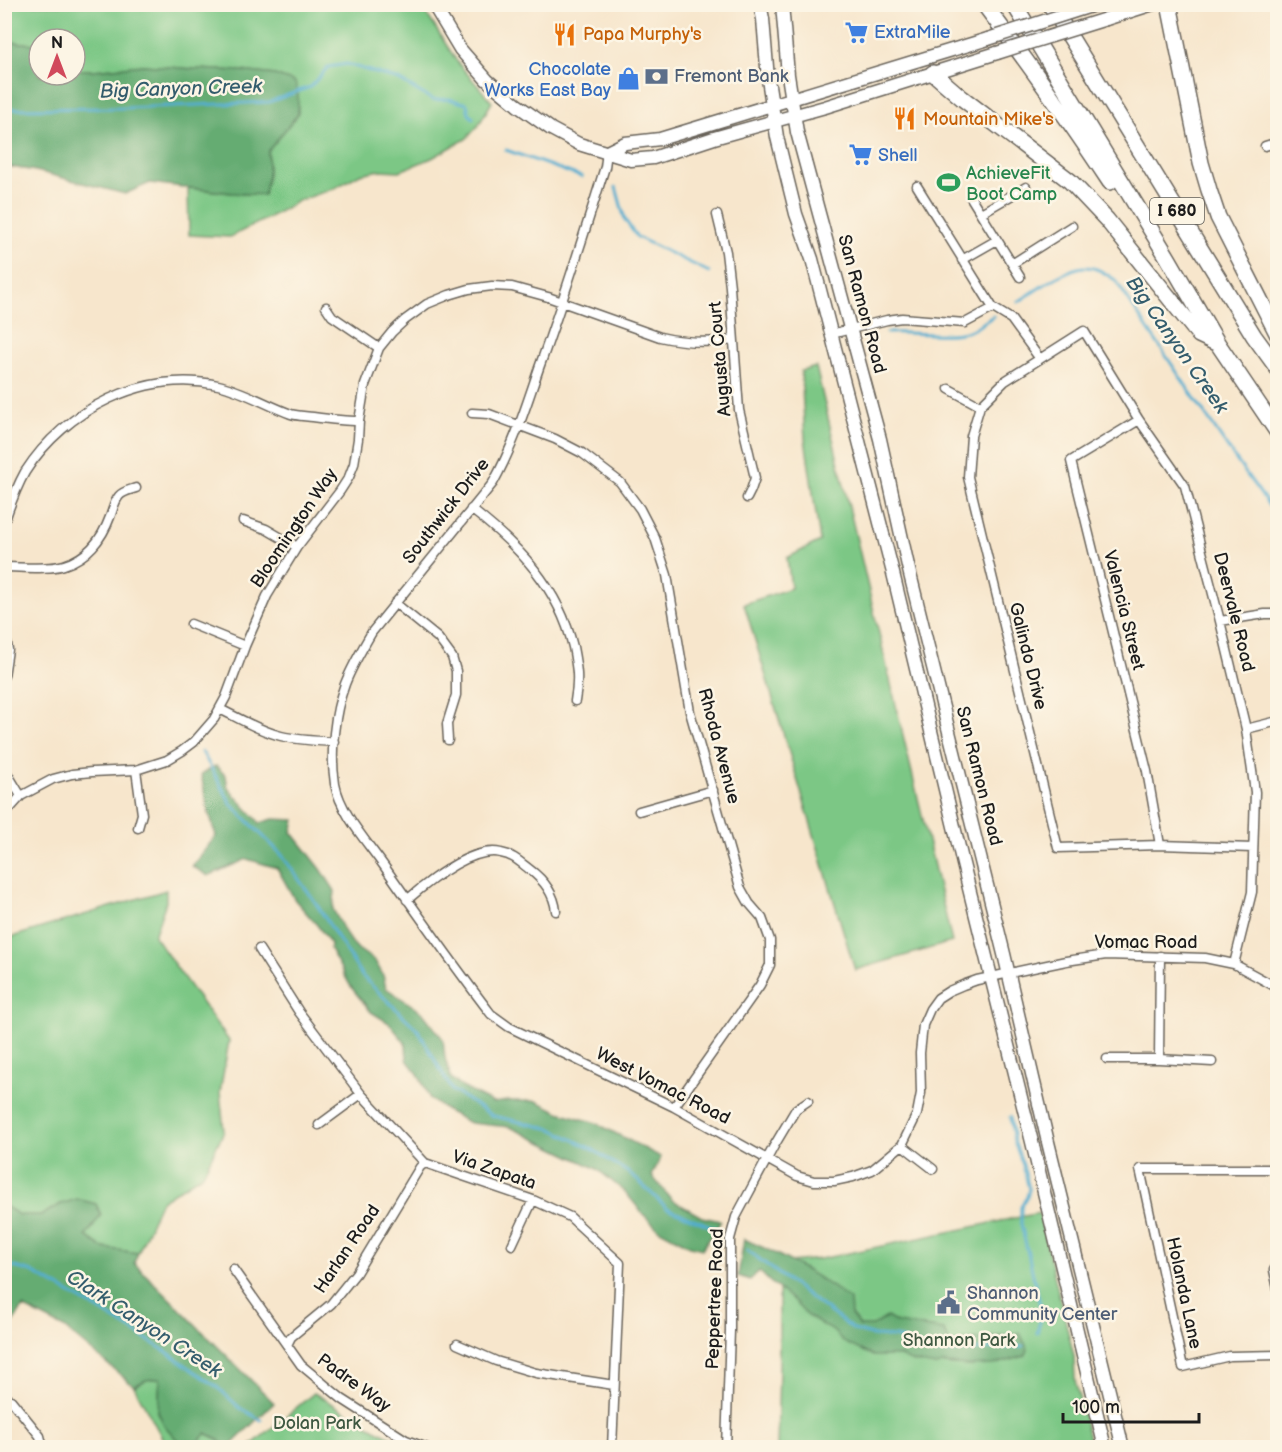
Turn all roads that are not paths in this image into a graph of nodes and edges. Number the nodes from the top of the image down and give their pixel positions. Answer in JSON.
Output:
{"nodes":[{"id":1,"x":433,"y":4,"type":"edge"},
{"id":2,"x":760,"y":4,"type":"edge"},
{"id":3,"x":782,"y":4,"type":"edge"},
{"id":4,"x":984,"y":4,"type":"edge"},
{"id":5,"x":1014,"y":4,"type":"edge"},
{"id":6,"x":1050,"y":4,"type":"edge"},
{"id":7,"x":1097,"y":4,"type":"edge"},
{"id":8,"x":1153,"y":4,"type":"edge"},
{"id":9,"x":1169,"y":4,"type":"edge"},
{"id":10,"x":933,"y":73,"type":"junction"},
{"id":11,"x":792,"y":98,"type":"junction"},
{"id":12,"x":772,"y":104,"type":"junction"},
{"id":13,"x":794,"y":115,"type":"junction"},
{"id":14,"x":774,"y":121,"type":"junction"},
{"id":15,"x":1278,"y":142,"type":"edge"},
{"id":16,"x":1265,"y":146,"type":"dead end"},
{"id":17,"x":607,"y":152,"type":"junction"},
{"id":18,"x":917,"y":186,"type":"dead end"},
{"id":19,"x":1026,"y":187,"type":"dead end"},
{"id":20,"x":970,"y":196,"type":"dead end"},
{"id":21,"x":981,"y":213,"type":"junction"},
{"id":22,"x":717,"y":214,"type":"dead end"},
{"id":23,"x":1072,"y":226,"type":"dead end"},
{"id":24,"x":997,"y":240,"type":"junction"},
{"id":25,"x":1168,"y":258,"type":"junction"},
{"id":26,"x":962,"y":260,"type":"junction"},
{"id":27,"x":1012,"y":264,"type":"junction"},
{"id":28,"x":1020,"y":277,"type":"dead end"},
{"id":29,"x":562,"y":302,"type":"junction"},
{"id":30,"x":326,"y":307,"type":"dead end"},
{"id":31,"x":993,"y":308,"type":"junction"},
{"id":32,"x":851,"y":330,"type":"junction"},
{"id":33,"x":1084,"y":331,"type":"joint"},
{"id":34,"x":831,"y":334,"type":"junction"},
{"id":35,"x":1278,"y":335,"type":"edge"},
{"id":36,"x":733,"y":340,"type":"junction"},
{"id":37,"x":1218,"y":344,"type":"junction"},
{"id":38,"x":379,"y":348,"type":"junction"},
{"id":39,"x":1040,"y":359,"type":"junction"},
{"id":40,"x":1278,"y":369,"type":"edge"},
{"id":41,"x":949,"y":389,"type":"dead end"},
{"id":42,"x":980,"y":406,"type":"junction"},
{"id":43,"x":472,"y":413,"type":"dead end"},
{"id":44,"x":1139,"y":420,"type":"junction"},
{"id":45,"x":359,"y":421,"type":"junction"},
{"id":46,"x":520,"y":426,"type":"junction"},
{"id":47,"x":1278,"y":433,"type":"edge"},
{"id":48,"x":136,"y":488,"type":"dead end"},
{"id":49,"x":747,"y":498,"type":"dead end"},
{"id":50,"x":471,"y":509,"type":"junction"},
{"id":51,"x":243,"y":521,"type":"dead end"},
{"id":52,"x":4,"y":523,"type":"edge"},
{"id":53,"x":297,"y":547,"type":"junction"},
{"id":54,"x":4,"y":567,"type":"edge"},
{"id":55,"x":395,"y":603,"type":"junction"},
{"id":56,"x":1278,"y":614,"type":"edge"},
{"id":57,"x":1220,"y":621,"type":"junction"},
{"id":58,"x":191,"y":624,"type":"dead end"},
{"id":59,"x":4,"y":626,"type":"edge"},
{"id":60,"x":245,"y":646,"type":"junction"},
{"id":61,"x":4,"y":676,"type":"edge"},
{"id":62,"x":575,"y":701,"type":"dead end"},
{"id":63,"x":220,"y":709,"type":"junction"},
{"id":64,"x":1278,"y":721,"type":"edge"},
{"id":65,"x":1246,"y":729,"type":"junction"},
{"id":66,"x":448,"y":740,"type":"dead end"},
{"id":67,"x":334,"y":742,"type":"junction"},
{"id":68,"x":4,"y":768,"type":"edge"},
{"id":69,"x":136,"y":770,"type":"junction"},
{"id":70,"x":713,"y":790,"type":"junction"},
{"id":71,"x":21,"y":796,"type":"junction"},
{"id":72,"x":639,"y":811,"type":"dead end"},
{"id":73,"x":4,"y":815,"type":"edge"},
{"id":74,"x":138,"y":828,"type":"dead end"},
{"id":75,"x":1160,"y":845,"type":"junction"},
{"id":76,"x":1253,"y":848,"type":"junction"},
{"id":77,"x":407,"y":900,"type":"junction"},
{"id":78,"x":556,"y":911,"type":"dead end"},
{"id":79,"x":259,"y":949,"type":"dead end"},
{"id":80,"x":1160,"y":956,"type":"junction"},
{"id":81,"x":1234,"y":964,"type":"junction"},
{"id":82,"x":1009,"y":973,"type":"junction"},
{"id":83,"x":991,"y":977,"type":"junction"},
{"id":84,"x":1278,"y":988,"type":"edge"},
{"id":85,"x":1107,"y":1059,"type":"dead end"},
{"id":86,"x":1159,"y":1059,"type":"junction"},
{"id":87,"x":1212,"y":1062,"type":"dead end"},
{"id":88,"x":361,"y":1094,"type":"junction"},
{"id":89,"x":808,"y":1101,"type":"dead end"},
{"id":90,"x":674,"y":1107,"type":"junction"},
{"id":91,"x":319,"y":1125,"type":"dead end"},
{"id":92,"x":902,"y":1145,"type":"junction"},
{"id":93,"x":766,"y":1160,"type":"junction"},
{"id":94,"x":425,"y":1163,"type":"junction"},
{"id":95,"x":1278,"y":1168,"type":"edge"},
{"id":96,"x":933,"y":1169,"type":"dead end"},
{"id":97,"x":533,"y":1200,"type":"junction"},
{"id":98,"x":512,"y":1245,"type":"dead end"},
{"id":99,"x":233,"y":1269,"type":"dead end"},
{"id":100,"x":1274,"y":1270,"type":"dead end"},
{"id":101,"x":1278,"y":1289,"type":"edge"},
{"id":102,"x":457,"y":1344,"type":"dead end"},
{"id":103,"x":287,"y":1345,"type":"junction"},
{"id":104,"x":1278,"y":1355,"type":"edge"},
{"id":105,"x":614,"y":1385,"type":"junction"},
{"id":106,"x":4,"y":1398,"type":"edge"},
{"id":107,"x":43,"y":1448,"type":"edge"},
{"id":108,"x":427,"y":1448,"type":"edge"},
{"id":109,"x":612,"y":1448,"type":"edge"},
{"id":110,"x":726,"y":1448,"type":"edge"},
{"id":111,"x":1105,"y":1448,"type":"edge"},
{"id":112,"x":1123,"y":1448,"type":"edge"}],
"edges":[{"from":1,"to":17,"type":"main road"},
{"from":2,"to":12,"type":"main road","name":"San Ramon Road"},
{"from":3,"to":11,"type":"main road","name":"San Ramon Road"},
{"from":4,"to":25,"type":"highway"},
{"from":5,"to":25,"type":"highway","number":"I 680"},
{"from":6,"to":40,"type":"highway","number":"I 680"},
{"from":7,"to":11,"type":"main road","bridge":true},
{"from":8,"to":10,"type":"main road","bridge":true},
{"from":9,"to":35,"type":"highway"},
{"from":10,"to":13,"type":"main road"},
{"from":10,"to":37,"type":"highway"},
{"from":11,"to":12,"type":"main road"},
{"from":11,"to":13,"type":"main road","name":"San Ramon Road"},
{"from":12,"to":14,"type":"main road","name":"San Ramon Road"},
{"from":12,"to":17,"type":"main road"},
{"from":13,"to":14,"type":"main road"},
{"from":13,"to":32,"type":"main road","name":"San Ramon Road"},
{"from":14,"to":17,"type":"main road"},
{"from":14,"to":34,"type":"main road","name":"San Ramon Road"},
{"from":15,"to":16,"type":"street"},
{"from":17,"to":29,"type":"street","name":"Southwick Drive"},
{"from":18,"to":26,"type":"street"},
{"from":19,"to":21,"type":"street"},
{"from":20,"to":21,"type":"street"},
{"from":21,"to":24,"type":"street"},
{"from":22,"to":36,"type":"street","name":"Augusta Court"},
{"from":23,"to":27,"type":"street"},
{"from":24,"to":26,"type":"street"},
{"from":24,"to":27,"type":"street"},
{"from":25,"to":37,"type":"highway","number":"I 680"},
{"from":26,"to":31,"type":"street"},
{"from":27,"to":28,"type":"street"},
{"from":29,"to":36,"type":"street","name":"Bloomington Way"},
{"from":29,"to":38,"type":"street","name":"Bloomington Way"},
{"from":29,"to":46,"type":"street","name":"Southwick Drive"},
{"from":30,"to":38,"type":"street"},
{"from":31,"to":32,"type":"street"},
{"from":31,"to":39,"type":"street"},
{"from":32,"to":34,"type":"street"},
{"from":32,"to":82,"type":"main road","name":"San Ramon Road"},
{"from":33,"to":39,"type":"street","name":"Galindo Drive"},
{"from":33,"to":44,"type":"street","name":"Deervale Road"},
{"from":34,"to":83,"type":"main road","name":"San Ramon Road"},
{"from":36,"to":49,"type":"street","name":"Augusta Court"},
{"from":37,"to":47,"type":"highway","number":"I 680"},
{"from":38,"to":45,"type":"street","name":"Bloomington Way"},
{"from":39,"to":42,"type":"street","name":"Galindo Drive"},
{"from":41,"to":42,"type":"street"},
{"from":42,"to":75,"type":"street","name":"Galindo Drive"},
{"from":43,"to":46,"type":"street","name":"Rhoda Avenue"},
{"from":44,"to":57,"type":"street","name":"Deervale Road"},
{"from":44,"to":75,"type":"street","name":"Valencia Street"},
{"from":45,"to":52,"type":"street"},
{"from":45,"to":53,"type":"street","name":"Bloomington Way"},
{"from":46,"to":50,"type":"street","name":"Southwick Drive"},
{"from":46,"to":70,"type":"street","name":"Rhoda Avenue"},
{"from":48,"to":54,"type":"street"},
{"from":50,"to":55,"type":"street","name":"Southwick Drive"},
{"from":50,"to":62,"type":"street"},
{"from":51,"to":53,"type":"street"},
{"from":53,"to":60,"type":"street","name":"Bloomington Way"},
{"from":55,"to":66,"type":"street"},
{"from":55,"to":67,"type":"street","name":"Southwick Drive"},
{"from":56,"to":57,"type":"street"},
{"from":57,"to":65,"type":"street","name":"Deervale Road"},
{"from":58,"to":60,"type":"street"},
{"from":59,"to":61,"type":"street"},
{"from":60,"to":63,"type":"street","name":"Bloomington Way"},
{"from":63,"to":67,"type":"street"},
{"from":63,"to":69,"type":"street","name":"Bloomington Way"},
{"from":64,"to":65,"type":"street"},
{"from":65,"to":76,"type":"street","name":"Deervale Road"},
{"from":67,"to":77,"type":"street","name":"West Vomac Road"},
{"from":68,"to":71,"type":"street"},
{"from":69,"to":71,"type":"street","name":"Bloomington Way"},
{"from":69,"to":74,"type":"street"},
{"from":70,"to":72,"type":"street"},
{"from":70,"to":90,"type":"street","name":"Rhoda Avenue"},
{"from":71,"to":73,"type":"street","name":"Bloomington Way"},
{"from":75,"to":76,"type":"street","name":"Galindo Drive"},
{"from":76,"to":81,"type":"street","name":"Deervale Road"},
{"from":77,"to":78,"type":"street"},
{"from":77,"to":90,"type":"street","name":"West Vomac Road"},
{"from":79,"to":88,"type":"street","name":"Via Zapata"},
{"from":80,"to":81,"type":"street","name":"Vomac Road"},
{"from":80,"to":82,"type":"street","name":"Vomac Road"},
{"from":80,"to":86,"type":"street"},
{"from":81,"to":84,"type":"street","name":"Vomac Road"},
{"from":82,"to":83,"type":"street","name":"West Vomac Road"},
{"from":82,"to":112,"type":"main road","name":"San Ramon Road"},
{"from":83,"to":92,"type":"street","name":"West Vomac Road"},
{"from":83,"to":111,"type":"main road","name":"San Ramon Road"},
{"from":85,"to":86,"type":"street"},
{"from":86,"to":87,"type":"street"},
{"from":88,"to":91,"type":"street"},
{"from":88,"to":94,"type":"street","name":"Via Zapata"},
{"from":89,"to":93,"type":"street","name":"Peppertree Road"},
{"from":90,"to":93,"type":"street","name":"West Vomac Road"},
{"from":92,"to":93,"type":"street","name":"West Vomac Road"},
{"from":92,"to":96,"type":"street"},
{"from":93,"to":110,"type":"street","name":"Peppertree Road"},
{"from":94,"to":97,"type":"street","name":"Via Zapata"},
{"from":94,"to":103,"type":"street","name":"Harlan Road"},
{"from":95,"to":104,"type":"street","name":"Holanda Lane"},
{"from":97,"to":98,"type":"street"},
{"from":97,"to":105,"type":"street","name":"Via Zapata"},
{"from":99,"to":103,"type":"street","name":"Padre Way"},
{"from":100,"to":101,"type":"street"},
{"from":102,"to":105,"type":"street"},
{"from":103,"to":108,"type":"street","name":"Padre Way"},
{"from":105,"to":109,"type":"street","name":"Via Zapata"},
{"from":106,"to":107,"type":"street"}]}
